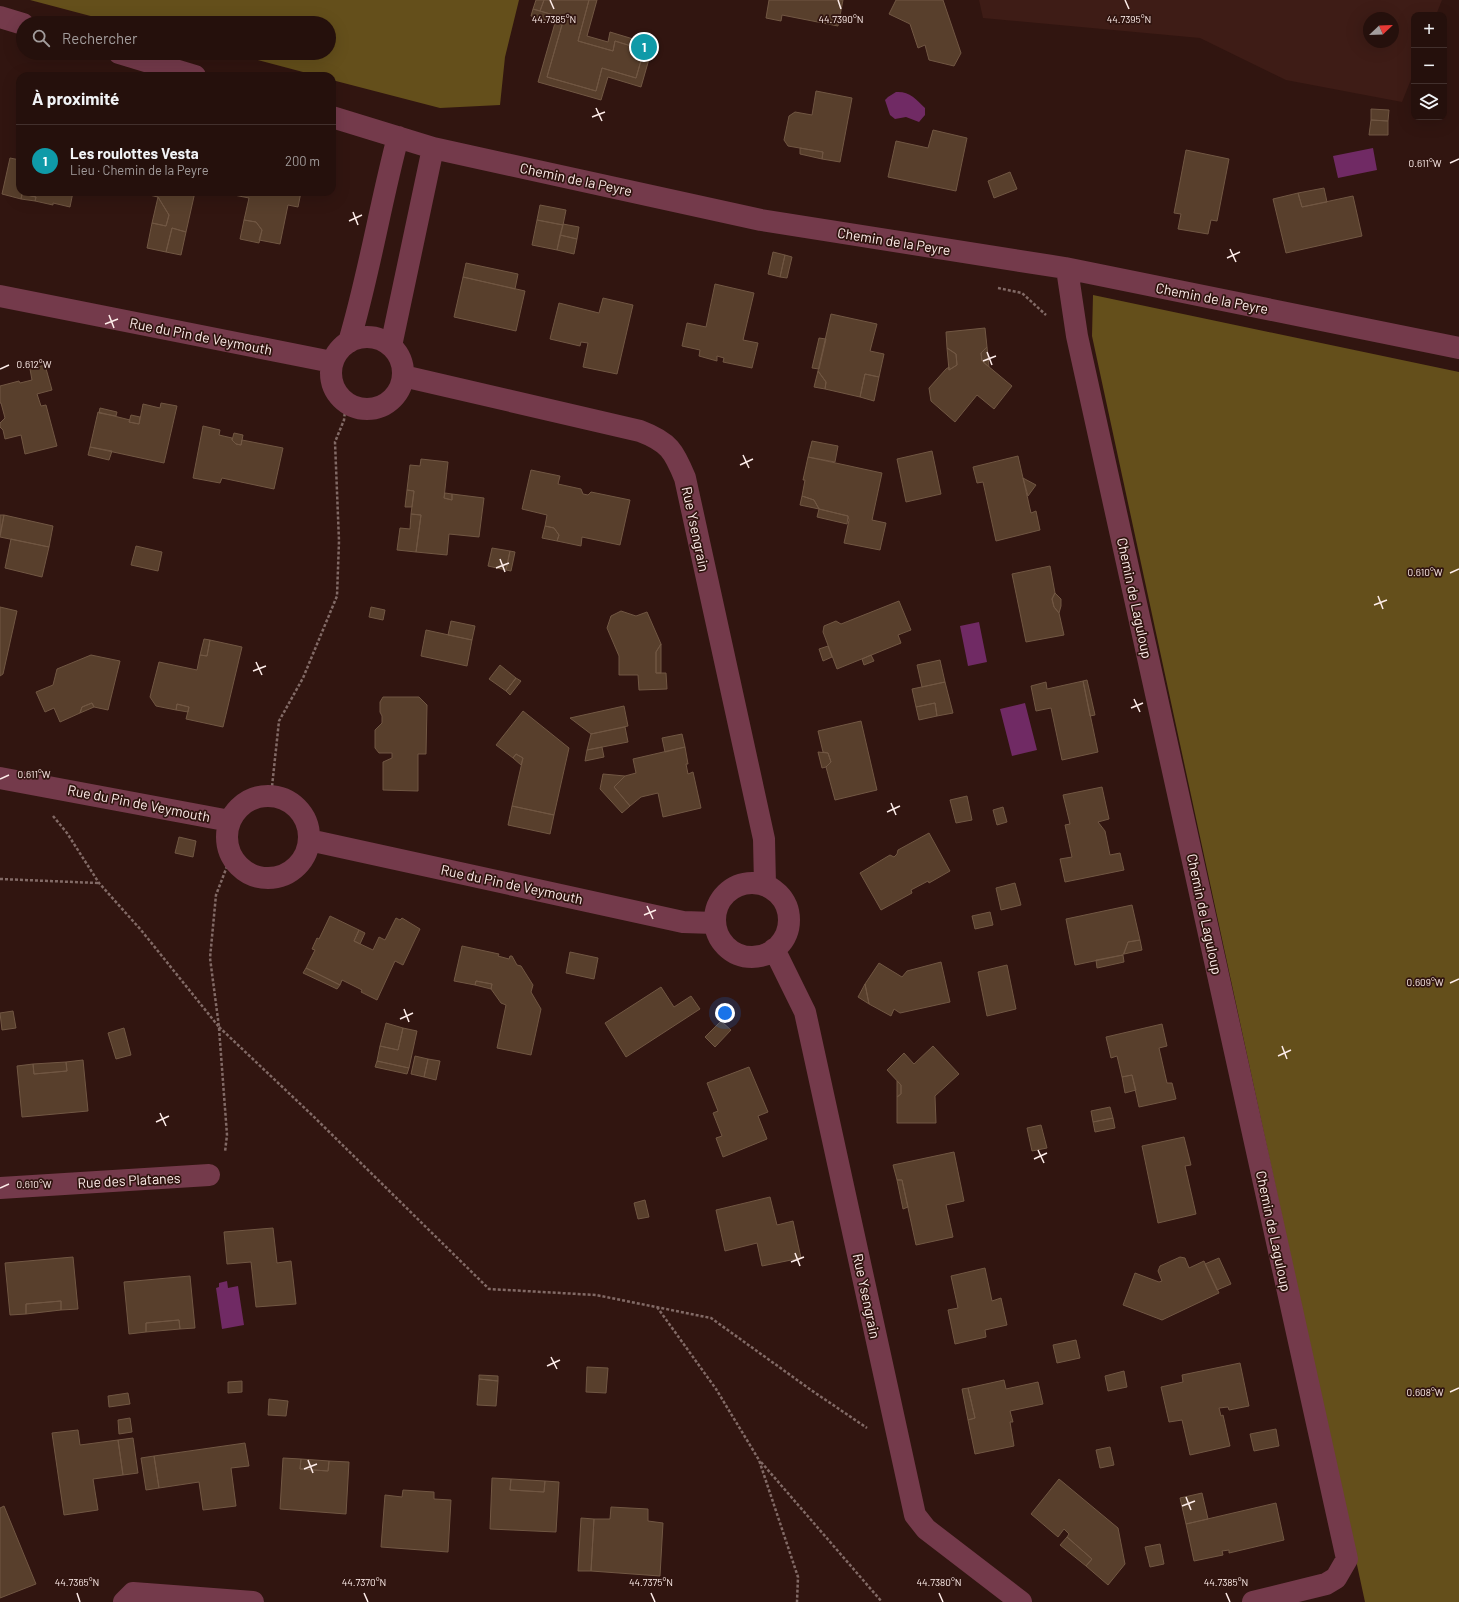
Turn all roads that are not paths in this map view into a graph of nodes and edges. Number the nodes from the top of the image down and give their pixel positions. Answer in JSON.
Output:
{"nodes":[{"id":1,"x":0,"y":17,"type":"edge"},
{"id":2,"x":16,"y":22,"type":"edge"},
{"id":3,"x":142,"y":60,"type":"edge"},
{"id":4,"x":182,"y":72,"type":"edge"},
{"id":5,"x":336,"y":118,"type":"edge"},
{"id":6,"x":398,"y":137,"type":"junction"},
{"id":7,"x":433,"y":148,"type":"junction"},
{"id":8,"x":1067,"y":269,"type":"junction"},
{"id":9,"x":0,"y":296,"type":"edge"},
{"id":10,"x":349,"y":342,"type":"junction"},
{"id":11,"x":391,"y":346,"type":"junction"},
{"id":12,"x":1459,"y":348,"type":"edge"},
{"id":13,"x":332,"y":362,"type":"junction"},
{"id":14,"x":403,"y":376,"type":"junction"},
{"id":15,"x":0,"y":778,"type":"edge"},
{"id":16,"x":230,"y":821,"type":"junction"},
{"id":17,"x":310,"y":840,"type":"junction"},
{"id":18,"x":765,"y":885,"type":"junction"},
{"id":19,"x":715,"y":923,"type":"junction"},
{"id":20,"x":774,"y":949,"type":"junction"},
{"id":21,"x":210,"y":1175,"type":"road end"},
{"id":22,"x":0,"y":1188,"type":"edge"},
{"id":23,"x":124,"y":1602,"type":"edge"},
{"id":24,"x":253,"y":1602,"type":"edge"},
{"id":25,"x":1021,"y":1602,"type":"edge"},
{"id":26,"x":1253,"y":1602,"type":"edge"}],
"edges":[{"from":1,"to":2,"type":"street"},
{"from":3,"to":4,"type":"street"},
{"from":5,"to":6,"type":"street","name":"Chemin de la Peyre"},
{"from":6,"to":7,"type":"street","name":"Chemin de la Peyre"},
{"from":6,"to":10,"type":"street"},
{"from":7,"to":8,"type":"street","name":"Chemin de la Peyre"},
{"from":7,"to":11,"type":"street"},
{"from":8,"to":12,"type":"street","name":"Chemin de la Peyre"},
{"from":8,"to":26,"type":"street","name":"Chemin de Laguloup"},
{"from":9,"to":13,"type":"street","name":"Rue du Pin de Veymouth"},
{"from":10,"to":11,"type":"street"},
{"from":10,"to":13,"type":"street"},
{"from":11,"to":14,"type":"street"},
{"from":13,"to":14,"type":"street"},
{"from":14,"to":18,"type":"street","name":"Rue Ysengrain"},
{"from":15,"to":16,"type":"street","name":"Rue du Pin de Veymouth"},
{"from":16,"to":17,"type":"street"},
{"from":16,"to":17,"type":"street"},
{"from":17,"to":19,"type":"street","name":"Rue du Pin de Veymouth"},
{"from":18,"to":19,"type":"street"},
{"from":18,"to":20,"type":"street"},
{"from":19,"to":20,"type":"street"},
{"from":20,"to":25,"type":"street","name":"Rue Ysengrain"},
{"from":21,"to":22,"type":"street","name":"Rue des Platanes"},
{"from":23,"to":24,"type":"street"}]}
